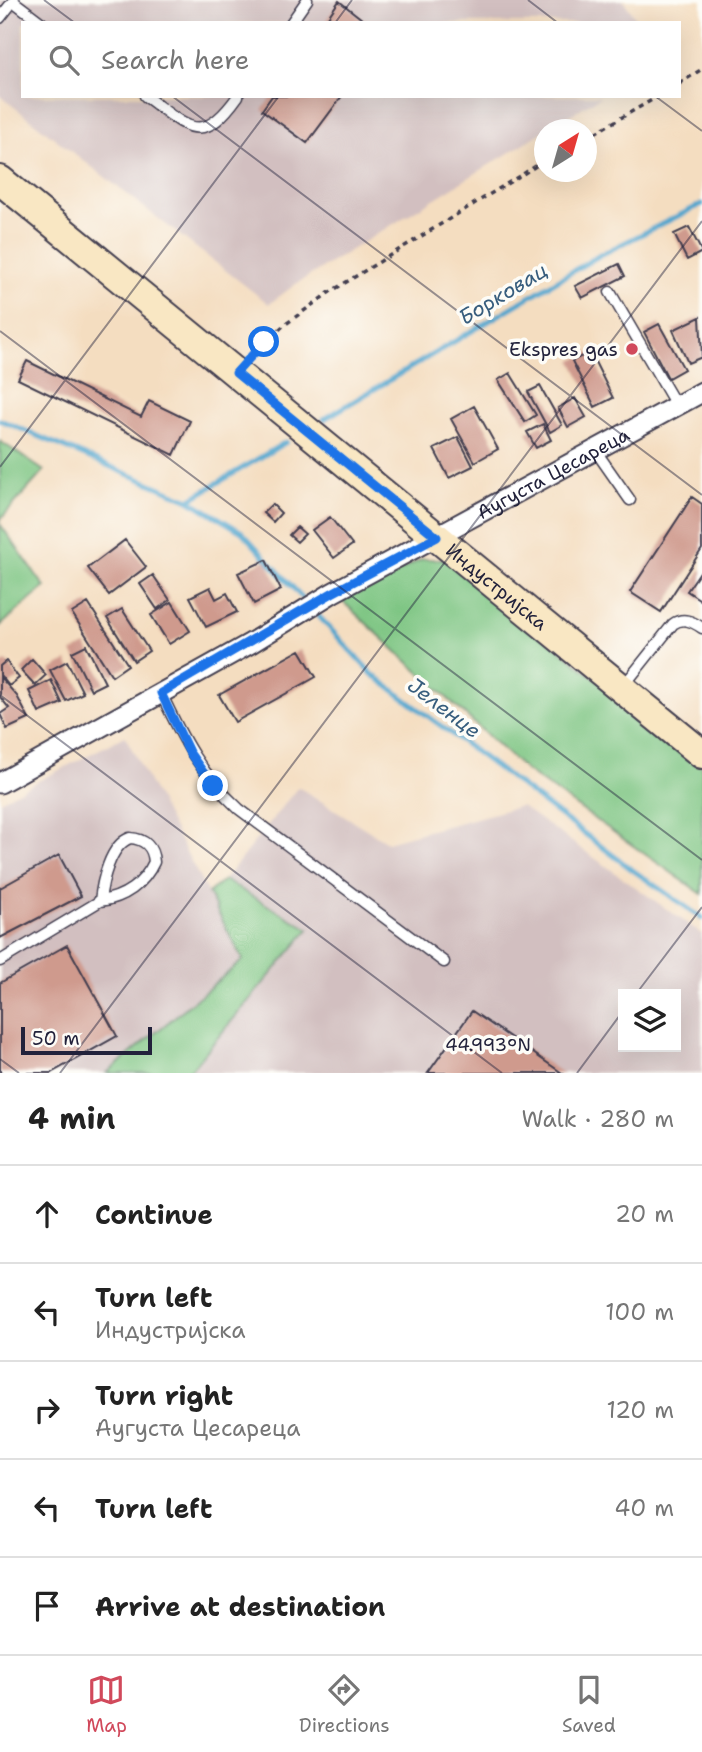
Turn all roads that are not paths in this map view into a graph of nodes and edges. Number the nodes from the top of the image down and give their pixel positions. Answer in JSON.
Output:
{"nodes":[{"id":1,"x":307,"y":0,"type":"edge"},
{"id":2,"x":13,"y":1,"type":"edge"},
{"id":3,"x":0,"y":18,"type":"edge"},
{"id":4,"x":39,"y":21,"type":"edge"},
{"id":5,"x":292,"y":21,"type":"edge"},
{"id":6,"x":148,"y":98,"type":"edge"},
{"id":7,"x":237,"y":98,"type":"edge"},
{"id":8,"x":0,"y":180,"type":"edge"},
{"id":9,"x":610,"y":292,"type":"dead end"},
{"id":10,"x":702,"y":391,"type":"edge"},
{"id":11,"x":676,"y":405,"type":"junction"},
{"id":12,"x":595,"y":450,"type":"junction"},
{"id":13,"x":630,"y":500,"type":"dead end"},
{"id":14,"x":437,"y":537,"type":"junction"},
{"id":15,"x":702,"y":628,"type":"edge"},
{"id":16,"x":622,"y":688,"type":"junction"},
{"id":17,"x":161,"y":693,"type":"junction"},
{"id":18,"x":702,"y":754,"type":"edge"},
{"id":19,"x":0,"y":783,"type":"edge"},
{"id":20,"x":100,"y":901,"type":"junction"},
{"id":21,"x":0,"y":961,"type":"edge"},
{"id":22,"x":444,"y":962,"type":"dead end"}],
"edges":[{"from":1,"to":5,"type":"lane"},
{"from":2,"to":3,"type":"lane"},
{"from":2,"to":4,"type":"lane"},
{"from":6,"to":7,"type":"lane"},
{"from":8,"to":14,"type":"main road","name":"Индустријска"},
{"from":9,"to":11,"type":"lane"},
{"from":10,"to":11,"type":"street","name":"Аугуста Цесареца"},
{"from":11,"to":12,"type":"street","name":"Аугуста Цесареца"},
{"from":12,"to":13,"type":"lane"},
{"from":12,"to":14,"type":"street","name":"Аугуста Цесареца"},
{"from":14,"to":16,"type":"main road","name":"Индустријска"},
{"from":14,"to":17,"type":"street","name":"Аугуста Цесареца"},
{"from":15,"to":16,"type":"lane"},
{"from":16,"to":18,"type":"main road","name":"Индустријска"},
{"from":17,"to":19,"type":"street","name":"Аугуста Цесареца"},
{"from":17,"to":22,"type":"lane"},
{"from":20,"to":20,"type":"lane"},
{"from":20,"to":21,"type":"lane"}]}
